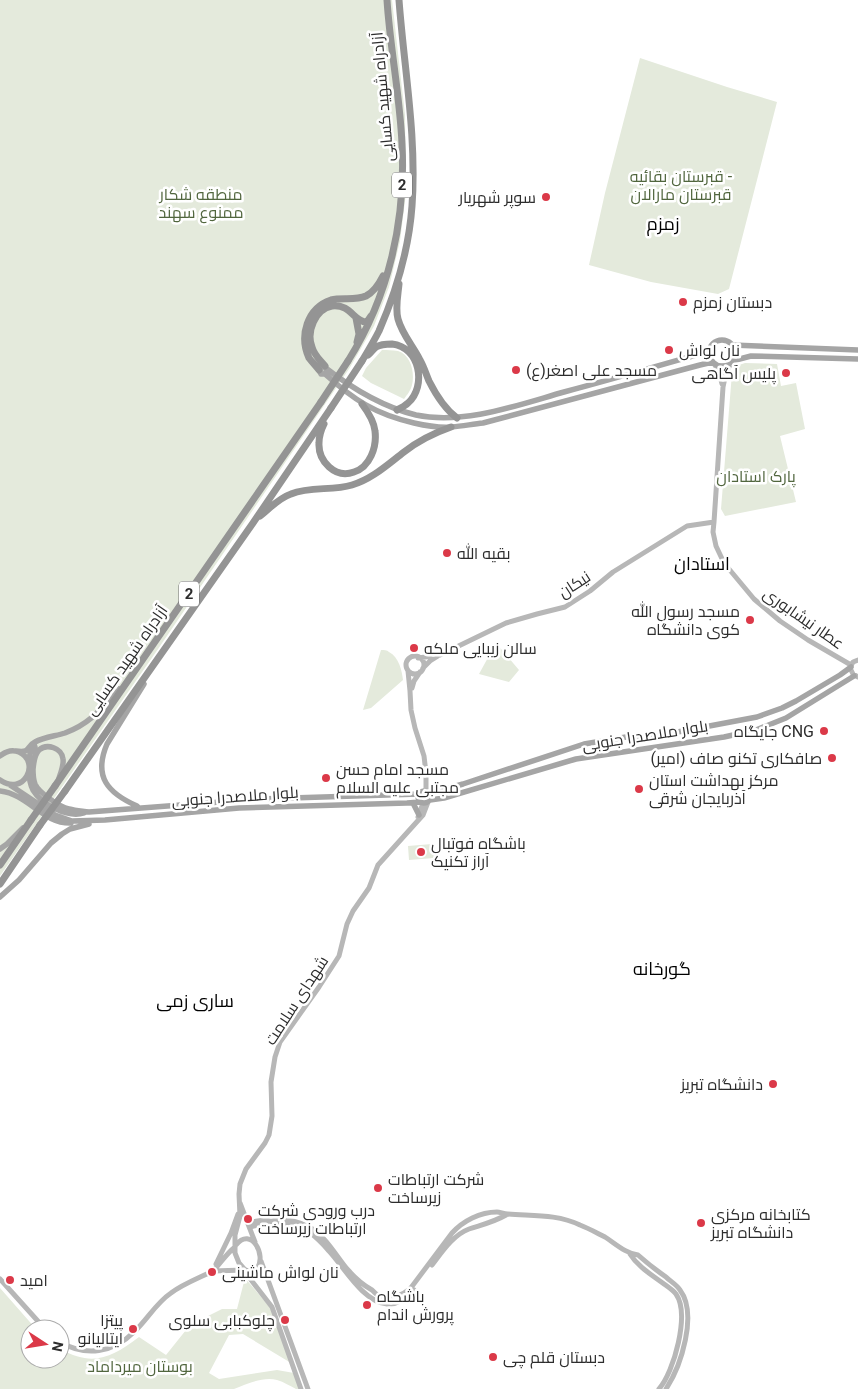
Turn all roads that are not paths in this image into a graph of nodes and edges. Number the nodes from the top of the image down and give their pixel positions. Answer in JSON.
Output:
{"nodes":[{"id":1,"x":387,"y":0,"type":"edge"},
{"id":2,"x":399,"y":0,"type":"edge"},
{"id":3,"x":391,"y":260,"type":"junction"},
{"id":4,"x":401,"y":266,"type":"junction"},
{"id":5,"x":373,"y":313,"type":"junction"},
{"id":6,"x":356,"y":318,"type":"junction"},
{"id":7,"x":732,"y":345,"type":"junction"},
{"id":8,"x":822,"y":348,"type":"junction"},
{"id":9,"x":355,"y":350,"type":"junction"},
{"id":10,"x":858,"y":350,"type":"edge"},
{"id":11,"x":710,"y":351,"type":"junction"},
{"id":12,"x":822,"y":358,"type":"junction"},
{"id":13,"x":858,"y":359,"type":"edge"},
{"id":14,"x":362,"y":361,"type":"junction"},
{"id":15,"x":732,"y":361,"type":"junction"},
{"id":16,"x":714,"y":362,"type":"junction"},
{"id":17,"x":324,"y":370,"type":"junction"},
{"id":18,"x":723,"y":387,"type":"junction"},
{"id":19,"x":362,"y":404,"type":"junction"},
{"id":20,"x":331,"y":408,"type":"junction"},
{"id":21,"x":397,"y":410,"type":"junction"},
{"id":22,"x":457,"y":418,"type":"junction"},
{"id":23,"x":451,"y":427,"type":"junction"},
{"id":24,"x":714,"y":522,"type":"junction"},
{"id":25,"x":252,"y":523,"type":"junction"},
{"id":26,"x":440,"y":655,"type":"junction"},
{"id":27,"x":418,"y":658,"type":"junction"},
{"id":28,"x":858,"y":660,"type":"edge"},
{"id":29,"x":155,"y":661,"type":"junction"},
{"id":30,"x":851,"y":666,"type":"junction"},
{"id":31,"x":408,"y":671,"type":"junction"},
{"id":32,"x":421,"y":671,"type":"junction"},
{"id":33,"x":856,"y":677,"type":"edge"},
{"id":34,"x":128,"y":678,"type":"junction"},
{"id":35,"x":410,"y":691,"type":"junction"},
{"id":36,"x":34,"y":742,"type":"junction"},
{"id":37,"x":16,"y":751,"type":"junction"},
{"id":38,"x":0,"y":756,"type":"edge"},
{"id":39,"x":29,"y":764,"type":"junction"},
{"id":40,"x":29,"y":771,"type":"junction"},
{"id":41,"x":0,"y":780,"type":"edge"},
{"id":42,"x":10,"y":785,"type":"junction"},
{"id":43,"x":55,"y":786,"type":"junction"},
{"id":44,"x":442,"y":790,"type":"junction"},
{"id":45,"x":0,"y":791,"type":"edge"},
{"id":46,"x":427,"y":792,"type":"junction"},
{"id":47,"x":410,"y":794,"type":"junction"},
{"id":48,"x":420,"y":794,"type":"junction"},
{"id":49,"x":41,"y":795,"type":"junction"},
{"id":50,"x":444,"y":798,"type":"junction"},
{"id":51,"x":425,"y":802,"type":"junction"},
{"id":52,"x":412,"y":803,"type":"junction"},
{"id":53,"x":139,"y":807,"type":"junction"},
{"id":54,"x":418,"y":815,"type":"junction"},
{"id":55,"x":31,"y":820,"type":"junction"},
{"id":56,"x":106,"y":820,"type":"junction"},
{"id":57,"x":82,"y":821,"type":"junction"},
{"id":58,"x":413,"y":826,"type":"junction"},
{"id":59,"x":0,"y":849,"type":"edge"},
{"id":60,"x":0,"y":865,"type":"edge"},
{"id":61,"x":0,"y":884,"type":"edge"},
{"id":62,"x":0,"y":897,"type":"edge"},
{"id":63,"x":239,"y":1201,"type":"junction"},
{"id":64,"x":239,"y":1210,"type":"junction"},
{"id":65,"x":506,"y":1214,"type":"junction"},
{"id":66,"x":249,"y":1223,"type":"junction"},
{"id":67,"x":239,"y":1224,"type":"junction"},
{"id":68,"x":236,"y":1246,"type":"junction"},
{"id":69,"x":257,"y":1246,"type":"junction"},
{"id":70,"x":630,"y":1254,"type":"junction"},
{"id":71,"x":261,"y":1261,"type":"junction"},
{"id":72,"x":245,"y":1270,"type":"junction"},
{"id":73,"x":212,"y":1271,"type":"junction"},
{"id":74,"x":0,"y":1279,"type":"edge"},
{"id":75,"x":36,"y":1319,"type":"edge"},
{"id":76,"x":70,"y":1347,"type":"edge"},
{"id":77,"x":301,"y":1389,"type":"edge"},
{"id":78,"x":308,"y":1389,"type":"edge"},
{"id":79,"x":659,"y":1389,"type":"edge"},
{"id":80,"x":666,"y":1389,"type":"edge"}],
"edges":[{"from":1,"to":3,"type":"highway","name":"آزادراه شهید کسایی","number":"2"},
{"from":2,"to":4,"type":"highway","name":"آزادراه شهید کسایی","number":"2"},
{"from":3,"to":5,"type":"highway","name":"آزادراه شهید کسایی","number":"2"},
{"from":3,"to":17,"type":"highway"},
{"from":4,"to":14,"type":"highway","name":"آزادراه شهید کسایی","number":"2"},
{"from":4,"to":22,"type":"highway"},
{"from":5,"to":6,"type":"highway"},
{"from":5,"to":9,"type":"highway","name":"آزادراه شهید کسایی","number":"2"},
{"from":6,"to":9,"type":"highway"},
{"from":6,"to":17,"type":"highway"},
{"from":7,"to":8,"type":"main road"},
{"from":7,"to":11,"type":"main road"},
{"from":7,"to":15,"type":"main road"},
{"from":8,"to":10,"type":"main road"},
{"from":8,"to":12,"type":"main road"},
{"from":9,"to":34,"type":"highway","name":"آزادراه شهید کسایی","number":"2","bridge":true},
{"from":11,"to":16,"type":"main road"},
{"from":11,"to":22,"type":"main road"},
{"from":12,"to":13,"type":"main road"},
{"from":12,"to":15,"type":"main road"},
{"from":14,"to":20,"type":"highway","number":"2","bridge":true},
{"from":14,"to":21,"type":"highway"},
{"from":15,"to":16,"type":"main road"},
{"from":15,"to":18,"type":"main road"},
{"from":16,"to":18,"type":"main road"},
{"from":16,"to":23,"type":"main road"},
{"from":17,"to":19,"type":"main road"},
{"from":17,"to":21,"type":"main road"},
{"from":18,"to":24,"type":"main road","name":"عطار نیشابوری"},
{"from":19,"to":20,"type":"highway"},
{"from":19,"to":23,"type":"main road"},
{"from":20,"to":25,"type":"highway","name":"آزادراه شهید کسایی","number":"2"},
{"from":21,"to":22,"type":"main road"},
{"from":23,"to":25,"type":"highway"},
{"from":24,"to":26,"type":"main road","name":"نیکان"},
{"from":24,"to":30,"type":"main road","name":"عطار نیشابوری"},
{"from":25,"to":29,"type":"highway","name":"آزادراه شهید کسایی","number":"2"},
{"from":26,"to":27,"type":"main road"},
{"from":26,"to":32,"type":"main road"},
{"from":27,"to":31,"type":"main road"},
{"from":27,"to":32,"type":"main road"},
{"from":28,"to":30,"type":"main road"},
{"from":29,"to":53,"type":"main road"},
{"from":29,"to":61,"type":"highway","name":"آزادراه شهید کسایی","number":"2","bridge":true},
{"from":30,"to":33,"type":"main road"},
{"from":30,"to":44,"type":"main road","name":"بلوار ملاصدرا جنوبی"},
{"from":31,"to":32,"type":"main road"},
{"from":31,"to":35,"type":"main road"},
{"from":32,"to":35,"type":"main road"},
{"from":33,"to":50,"type":"main road","name":"بلوار ملاصدرا جنوبی"},
{"from":34,"to":36,"type":"main road"},
{"from":34,"to":43,"type":"highway","name":"آزادراه شهید کسایی","number":"2"},
{"from":35,"to":46,"type":"main road"},
{"from":36,"to":37,"type":"main road"},
{"from":36,"to":39,"type":"main road"},
{"from":37,"to":38,"type":"main road"},
{"from":37,"to":39,"type":"main road"},
{"from":39,"to":40,"type":"main road"},
{"from":40,"to":42,"type":"main road"},
{"from":40,"to":49,"type":"main road"},
{"from":41,"to":42,"type":"main road"},
{"from":42,"to":57,"type":"main road"},
{"from":43,"to":49,"type":"main road"},
{"from":43,"to":55,"type":"highway","number":"2","bridge":true},
{"from":44,"to":46,"type":"main road","name":"بلوار ملاصدرا جنوبی"},
{"from":44,"to":50,"type":"main road"},
{"from":45,"to":57,"type":"main road"},
{"from":46,"to":48,"type":"main road","name":"بلوار ملاصدرا جنوبی"},
{"from":46,"to":51,"type":"main road"},
{"from":47,"to":48,"type":"main road","name":"بلوار ملاصدرا جنوبی"},
{"from":47,"to":52,"type":"main road"},
{"from":47,"to":53,"type":"main road","name":"بلوار ملاصدرا جنوبی"},
{"from":48,"to":51,"type":"main road"},
{"from":49,"to":53,"type":"main road","name":"بلوار ملاصدرا جنوبی"},
{"from":50,"to":51,"type":"main road","name":"بلوار ملاصدرا جنوبی"},
{"from":51,"to":52,"type":"main road","name":"بلوار ملاصدرا جنوبی"},
{"from":51,"to":54,"type":"main road"},
{"from":51,"to":58,"type":"main road"},
{"from":52,"to":54,"type":"main road"},
{"from":52,"to":56,"type":"main road","name":"بلوار ملاصدرا جنوبی"},
{"from":54,"to":58,"type":"main road"},
{"from":55,"to":59,"type":"main road"},
{"from":55,"to":60,"type":"highway","number":"2"},
{"from":56,"to":57,"type":"main road","name":"بلوار ملاصدرا جنوبی"},
{"from":56,"to":62,"type":"main road"},
{"from":58,"to":63,"type":"main road","name":"شهدای سلامت"},
{"from":63,"to":64,"type":"main road","name":"شهدای سلامت"},
{"from":63,"to":66,"type":"main road"},
{"from":64,"to":67,"type":"main road","name":"شهدای سلامت"},
{"from":64,"to":73,"type":"main road"},
{"from":65,"to":66,"type":"main road"},
{"from":65,"to":66,"type":"main road"},
{"from":65,"to":70,"type":"main road"},
{"from":66,"to":67,"type":"main road"},
{"from":66,"to":69,"type":"main road"},
{"from":67,"to":68,"type":"main road","name":"شهدای سلامت"},
{"from":68,"to":69,"type":"main road"},
{"from":68,"to":72,"type":"main road"},
{"from":68,"to":73,"type":"main road"},
{"from":69,"to":71,"type":"main road"},
{"from":70,"to":79,"type":"main road"},
{"from":70,"to":80,"type":"main road"},
{"from":71,"to":72,"type":"main road"},
{"from":71,"to":78,"type":"main road"},
{"from":72,"to":73,"type":"main road"},
{"from":72,"to":77,"type":"main road"},
{"from":73,"to":76,"type":"main road"},
{"from":74,"to":75,"type":"main road"}]}
